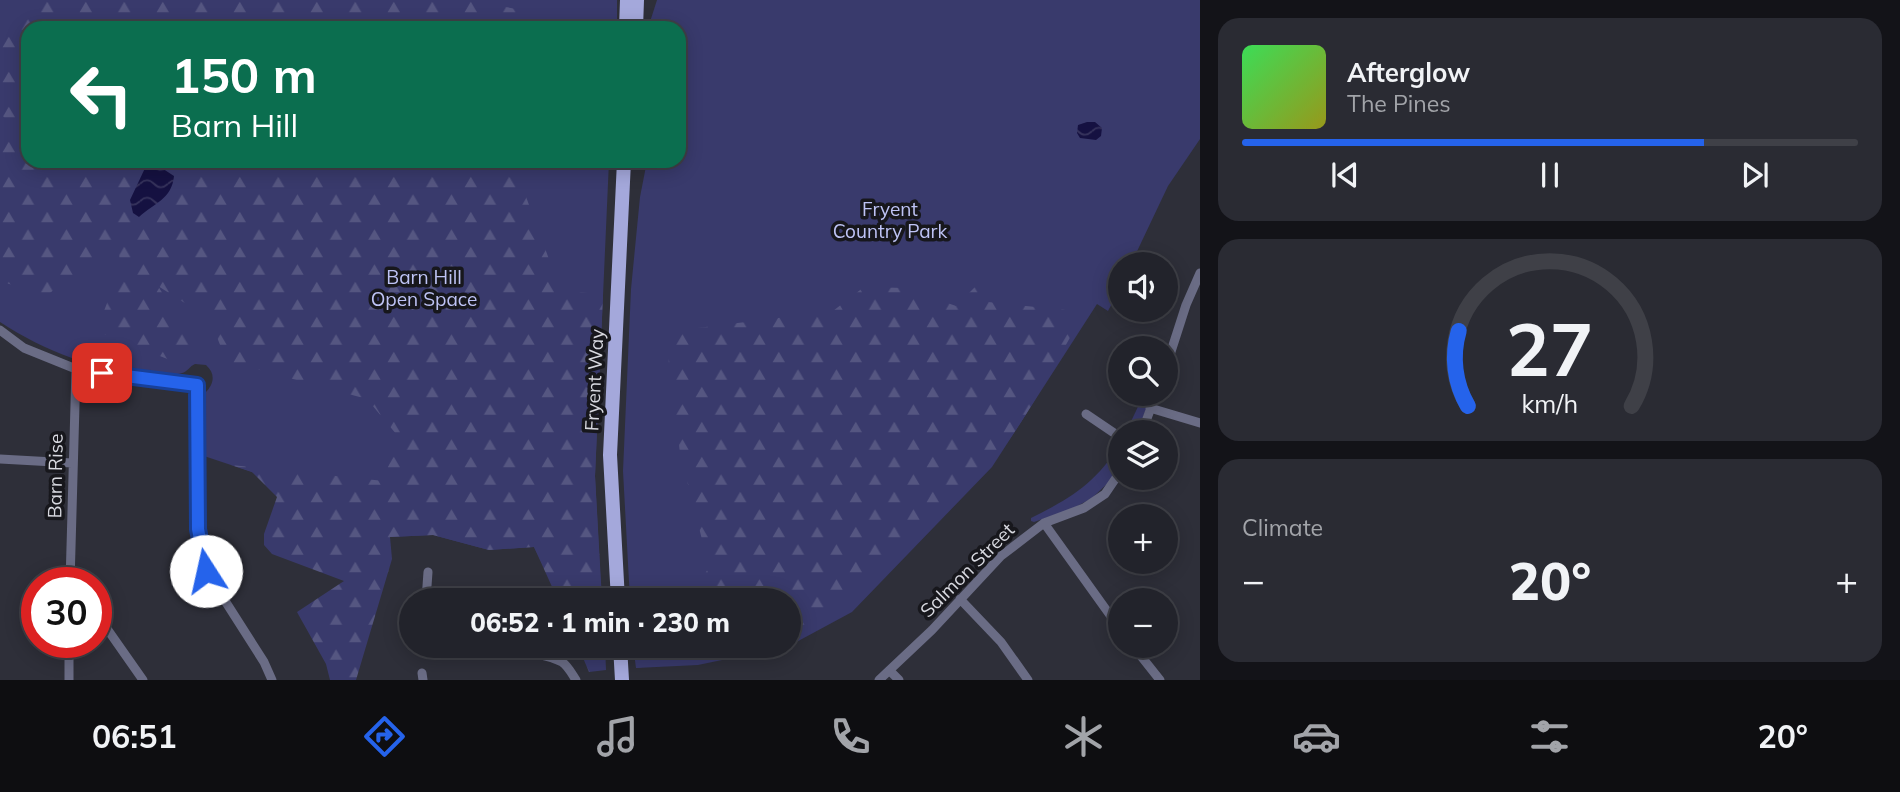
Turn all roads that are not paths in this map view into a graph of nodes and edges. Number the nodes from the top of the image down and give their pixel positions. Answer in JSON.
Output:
{"nodes":[{"id":1,"x":626,"y":0,"type":"edge"},
{"id":2,"x":637,"y":0,"type":"edge"},
{"id":3,"x":626,"y":21,"type":"edge"},
{"id":4,"x":636,"y":21,"type":"edge"},
{"id":5,"x":624,"y":168,"type":"edge"},
{"id":6,"x":1200,"y":273,"type":"edge"},
{"id":7,"x":0,"y":330,"type":"edge"},
{"id":8,"x":1176,"y":336,"type":"edge"},
{"id":9,"x":76,"y":369,"type":"junction"},
{"id":10,"x":1150,"y":408,"type":"joint"},
{"id":11,"x":1086,"y":414,"type":"dead end"},
{"id":12,"x":1146,"y":420,"type":"edge"},
{"id":13,"x":1200,"y":423,"type":"edge"},
{"id":14,"x":1108,"y":429,"type":"edge"},
{"id":15,"x":0,"y":459,"type":"edge"},
{"id":16,"x":72,"y":463,"type":"junction"},
{"id":17,"x":1108,"y":490,"type":"edge"},
{"id":18,"x":1044,"y":523,"type":"junction"},
{"id":19,"x":72,"y":567,"type":"edge"},
{"id":20,"x":428,"y":572,"type":"dead end"},
{"id":21,"x":427,"y":588,"type":"edge"},
{"id":22,"x":617,"y":588,"type":"edge"},
{"id":23,"x":960,"y":599,"type":"junction"},
{"id":24,"x":1108,"y":614,"type":"edge"},
{"id":25,"x":112,"y":636,"type":"edge"},
{"id":26,"x":69,"y":658,"type":"edge"},
{"id":27,"x":552,"y":658,"type":"edge"},
{"id":28,"x":621,"y":658,"type":"edge"},
{"id":29,"x":1143,"y":658,"type":"edge"},
{"id":30,"x":890,"y":671,"type":"junction"},
{"id":31,"x":69,"y":680,"type":"edge"},
{"id":32,"x":143,"y":680,"type":"edge"},
{"id":33,"x":272,"y":680,"type":"edge"},
{"id":34,"x":576,"y":680,"type":"edge"},
{"id":35,"x":622,"y":680,"type":"edge"},
{"id":36,"x":879,"y":680,"type":"edge"},
{"id":37,"x":899,"y":680,"type":"edge"},
{"id":38,"x":1028,"y":680,"type":"edge"},
{"id":39,"x":1160,"y":680,"type":"edge"}],
"edges":[{"from":1,"to":3,"type":"main road"},
{"from":2,"to":4,"type":"main road"},
{"from":5,"to":22,"type":"main road","name":"Fryent Way"},
{"from":6,"to":8,"type":"street"},
{"from":7,"to":9,"type":"street"},
{"from":9,"to":16,"type":"street","name":"Barn Rise"},
{"from":9,"to":33,"type":"street"},
{"from":10,"to":12,"type":"street"},
{"from":10,"to":13,"type":"street"},
{"from":11,"to":14,"type":"street"},
{"from":15,"to":16,"type":"street"},
{"from":16,"to":19,"type":"street","name":"Barn Rise"},
{"from":17,"to":18,"type":"street","name":"Salmon Street"},
{"from":18,"to":23,"type":"street","name":"Salmon Street"},
{"from":18,"to":24,"type":"street"},
{"from":20,"to":21,"type":"street"},
{"from":23,"to":30,"type":"street","name":"Salmon Street"},
{"from":23,"to":38,"type":"street"},
{"from":25,"to":32,"type":"street"},
{"from":26,"to":31,"type":"street"},
{"from":27,"to":34,"type":"street"},
{"from":28,"to":35,"type":"main road"},
{"from":29,"to":39,"type":"street"},
{"from":30,"to":36,"type":"street","name":"Salmon Street"},
{"from":30,"to":37,"type":"street"}]}
